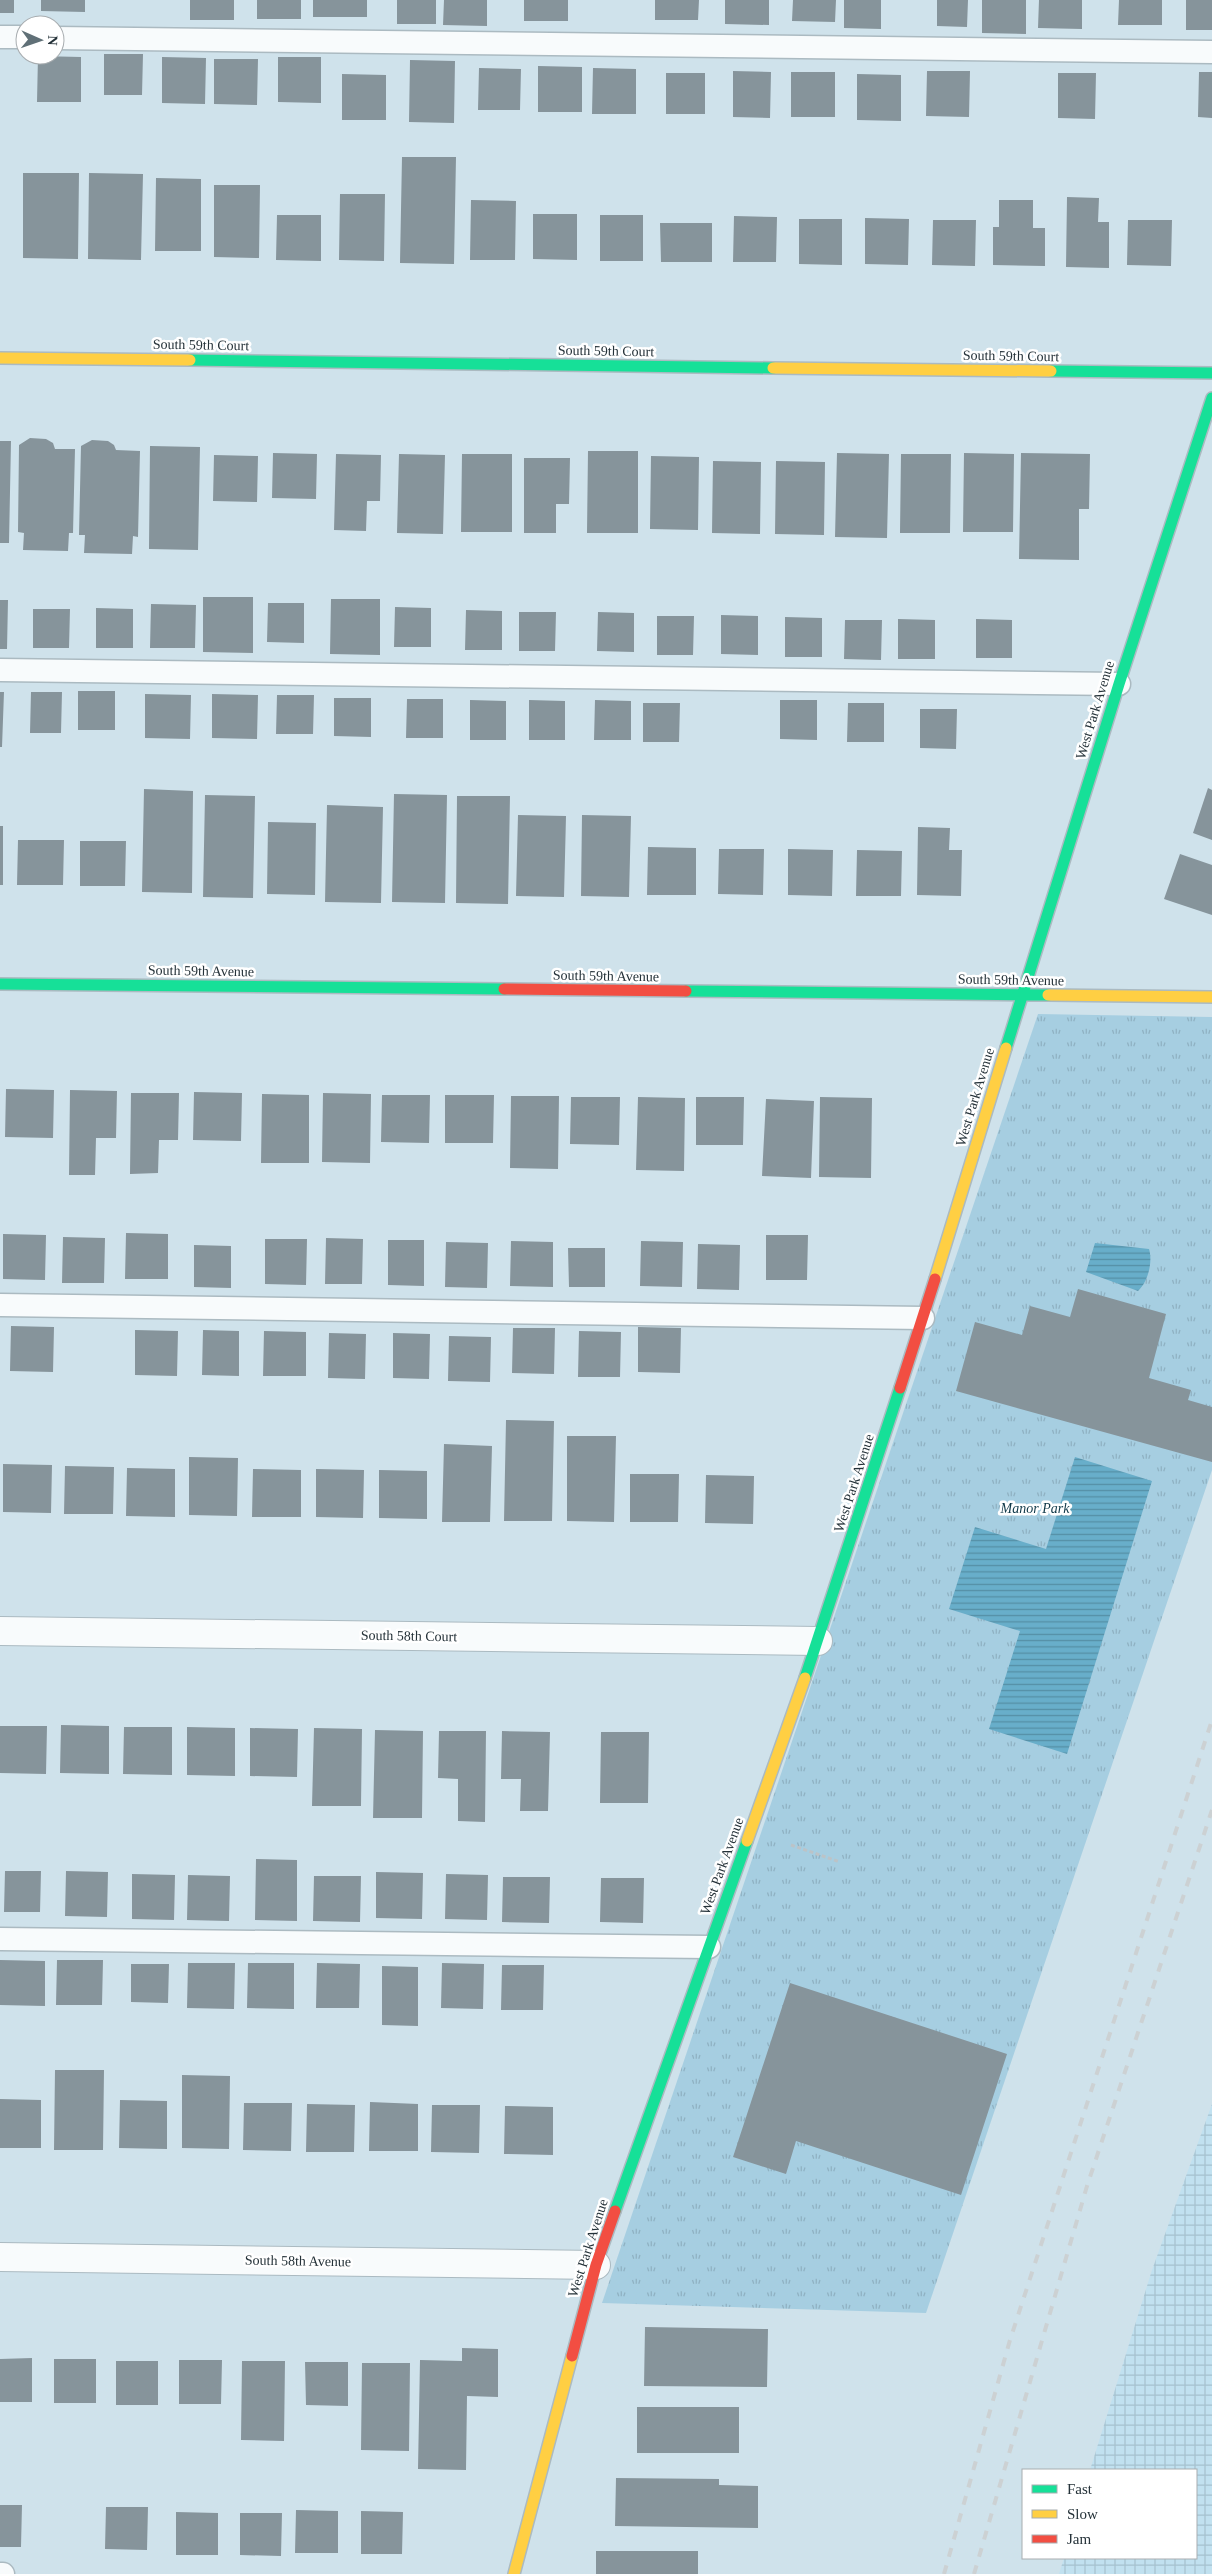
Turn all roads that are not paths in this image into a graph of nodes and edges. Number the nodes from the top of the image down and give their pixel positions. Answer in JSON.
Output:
{"nodes":[{"id":1,"x":0,"y":37,"type":"edge"},
{"id":2,"x":15,"y":38,"type":"edge"},
{"id":3,"x":65,"y":38,"type":"edge"},
{"id":4,"x":1212,"y":52,"type":"edge"},
{"id":5,"x":0,"y":358,"type":"edge"},
{"id":6,"x":1212,"y":373,"type":"edge"},
{"id":7,"x":1212,"y":398,"type":"edge"},
{"id":8,"x":0,"y":670,"type":"edge"},
{"id":9,"x":1119,"y":684,"type":"junction"},
{"id":10,"x":0,"y":984,"type":"edge"},
{"id":11,"x":1022,"y":995,"type":"junction"},
{"id":12,"x":1212,"y":997,"type":"edge"},
{"id":13,"x":0,"y":1305,"type":"edge"},
{"id":14,"x":923,"y":1318,"type":"junction"},
{"id":15,"x":0,"y":1631,"type":"edge"},
{"id":16,"x":818,"y":1641,"type":"junction"},
{"id":17,"x":0,"y":1939,"type":"edge"},
{"id":18,"x":709,"y":1947,"type":"junction"},
{"id":19,"x":0,"y":2258,"type":"edge"},
{"id":20,"x":596,"y":2264,"type":"junction"},
{"id":21,"x":514,"y":2574,"type":"edge"}],
"edges":[{"from":1,"to":2,"type":"lane"},
{"from":3,"to":4,"type":"lane"},
{"from":5,"to":6,"type":"street","name":"South 59th Court"},
{"from":7,"to":9,"type":"street","name":"West Park Avenue"},
{"from":8,"to":9,"type":"lane"},
{"from":9,"to":11,"type":"street","name":"West Park Avenue"},
{"from":10,"to":11,"type":"street","name":"South 59th Avenue"},
{"from":11,"to":12,"type":"street","name":"South 59th Avenue"},
{"from":11,"to":14,"type":"street","name":"West Park Avenue"},
{"from":13,"to":14,"type":"lane"},
{"from":14,"to":16,"type":"street","name":"West Park Avenue"},
{"from":15,"to":16,"type":"street","name":"South 58th Court"},
{"from":16,"to":18,"type":"street","name":"West Park Avenue"},
{"from":17,"to":18,"type":"lane"},
{"from":18,"to":20,"type":"street","name":"West Park Avenue"},
{"from":19,"to":20,"type":"street","name":"South 58th Avenue"},
{"from":20,"to":21,"type":"street","name":"West Park Avenue"}]}
